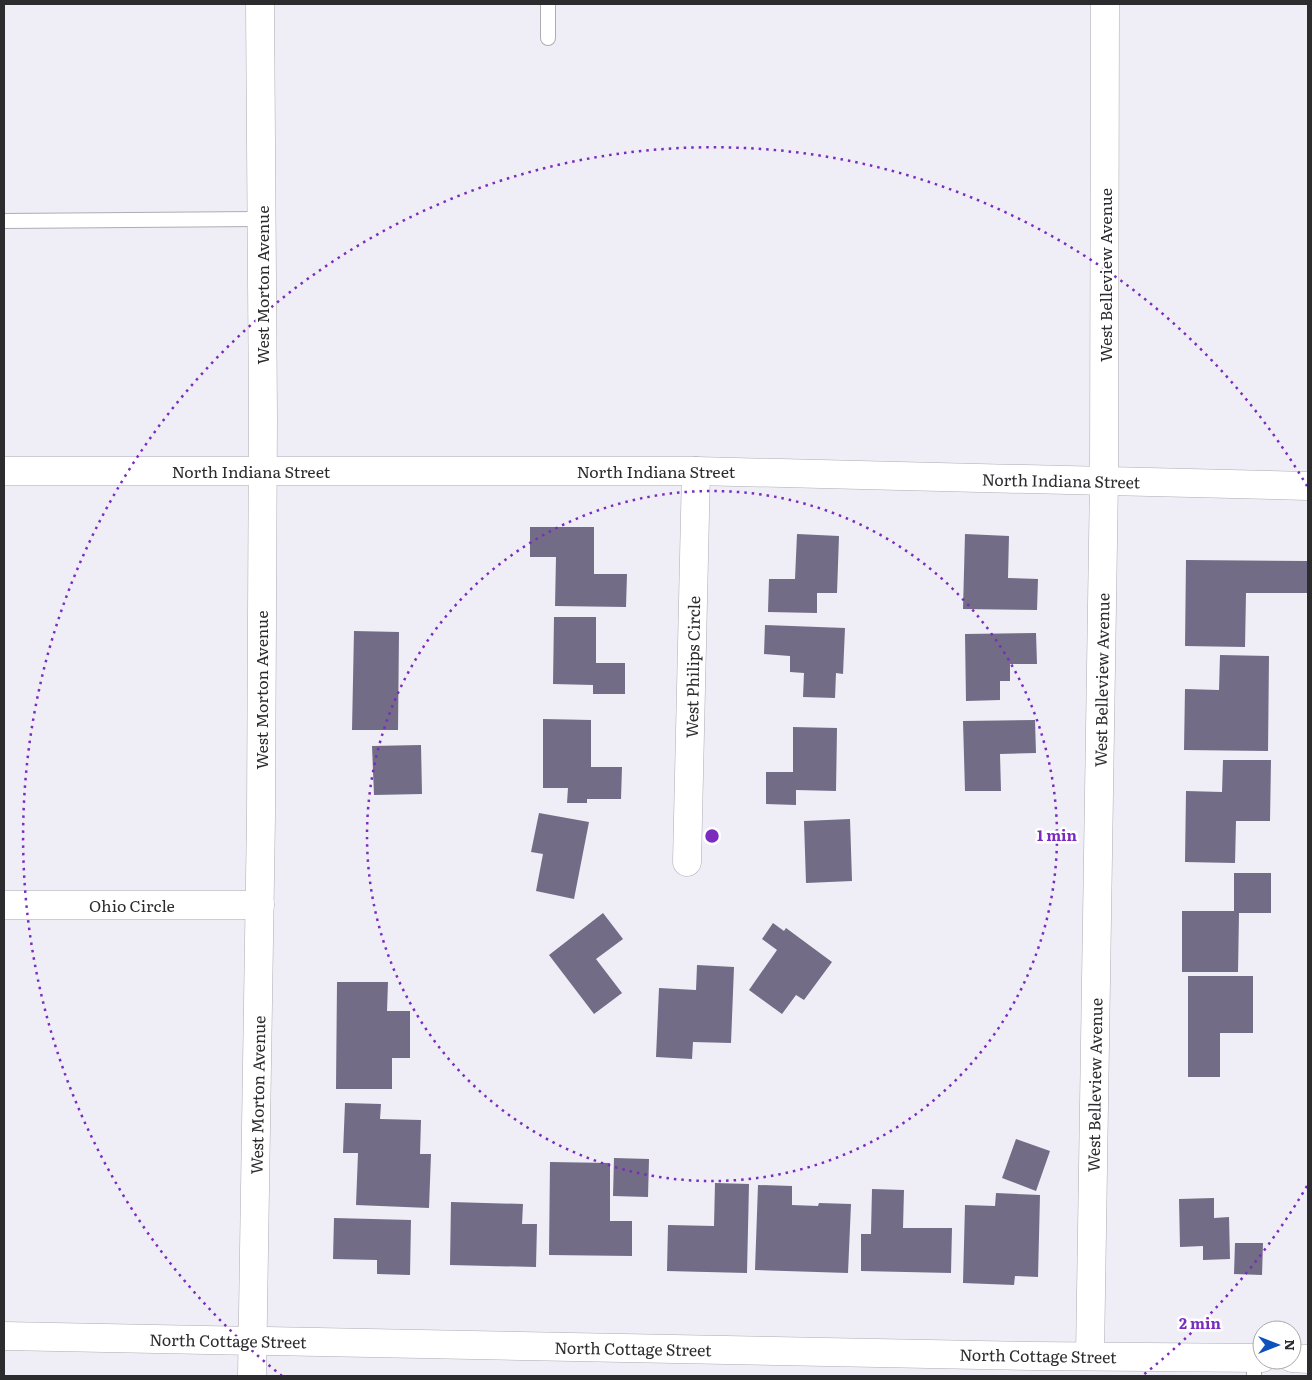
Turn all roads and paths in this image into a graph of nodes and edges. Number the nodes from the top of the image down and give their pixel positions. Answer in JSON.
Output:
{"nodes":[{"id":1,"x":260,"y":4,"type":"edge"},
{"id":2,"x":548,"y":4,"type":"edge"},
{"id":3,"x":1105,"y":4,"type":"edge"},
{"id":4,"x":548,"y":38,"type":"dead end"},
{"id":5,"x":262,"y":219,"type":"junction"},
{"id":6,"x":4,"y":221,"type":"edge"},
{"id":7,"x":4,"y":471,"type":"edge"},
{"id":8,"x":262,"y":471,"type":"junction"},
{"id":9,"x":696,"y":471,"type":"junction"},
{"id":10,"x":1104,"y":480,"type":"junction"},
{"id":11,"x":1308,"y":486,"type":"edge"},
{"id":12,"x":687,"y":862,"type":"dead end"},
{"id":13,"x":4,"y":905,"type":"edge"},
{"id":14,"x":260,"y":905,"type":"junction"},
{"id":15,"x":4,"y":1336,"type":"edge"},
{"id":16,"x":252,"y":1340,"type":"junction"},
{"id":17,"x":1090,"y":1356,"type":"junction"},
{"id":18,"x":1252,"y":1364,"type":"edge"},
{"id":19,"x":1027,"y":1366,"type":"edge"},
{"id":20,"x":252,"y":1376,"type":"edge"}],
"edges":[{"from":1,"to":5,"type":"street","name":"West Morton Avenue"},
{"from":2,"to":4,"type":"lane"},
{"from":3,"to":10,"type":"street","name":"West Belleview Avenue"},
{"from":5,"to":6,"type":"lane"},
{"from":5,"to":8,"type":"street","name":"West Morton Avenue"},
{"from":7,"to":8,"type":"street","name":"North Indiana Street"},
{"from":8,"to":9,"type":"street","name":"North Indiana Street"},
{"from":8,"to":14,"type":"street","name":"West Morton Avenue"},
{"from":9,"to":10,"type":"street","name":"North Indiana Street"},
{"from":9,"to":12,"type":"street","name":"West Philips Circle"},
{"from":10,"to":11,"type":"street","name":"North Indiana Street"},
{"from":10,"to":17,"type":"street","name":"West Belleview Avenue"},
{"from":13,"to":14,"type":"street","name":"Ohio Circle"},
{"from":14,"to":16,"type":"street","name":"West Morton Avenue"},
{"from":15,"to":16,"type":"street","name":"North Cottage Street"},
{"from":16,"to":19,"type":"street","name":"North Cottage Street"},
{"from":16,"to":20,"type":"street","name":"West Morton Avenue"},
{"from":17,"to":18,"type":"street","name":"North Cottage Street"},
{"from":17,"to":19,"type":"street","name":"North Cottage Street"}]}
